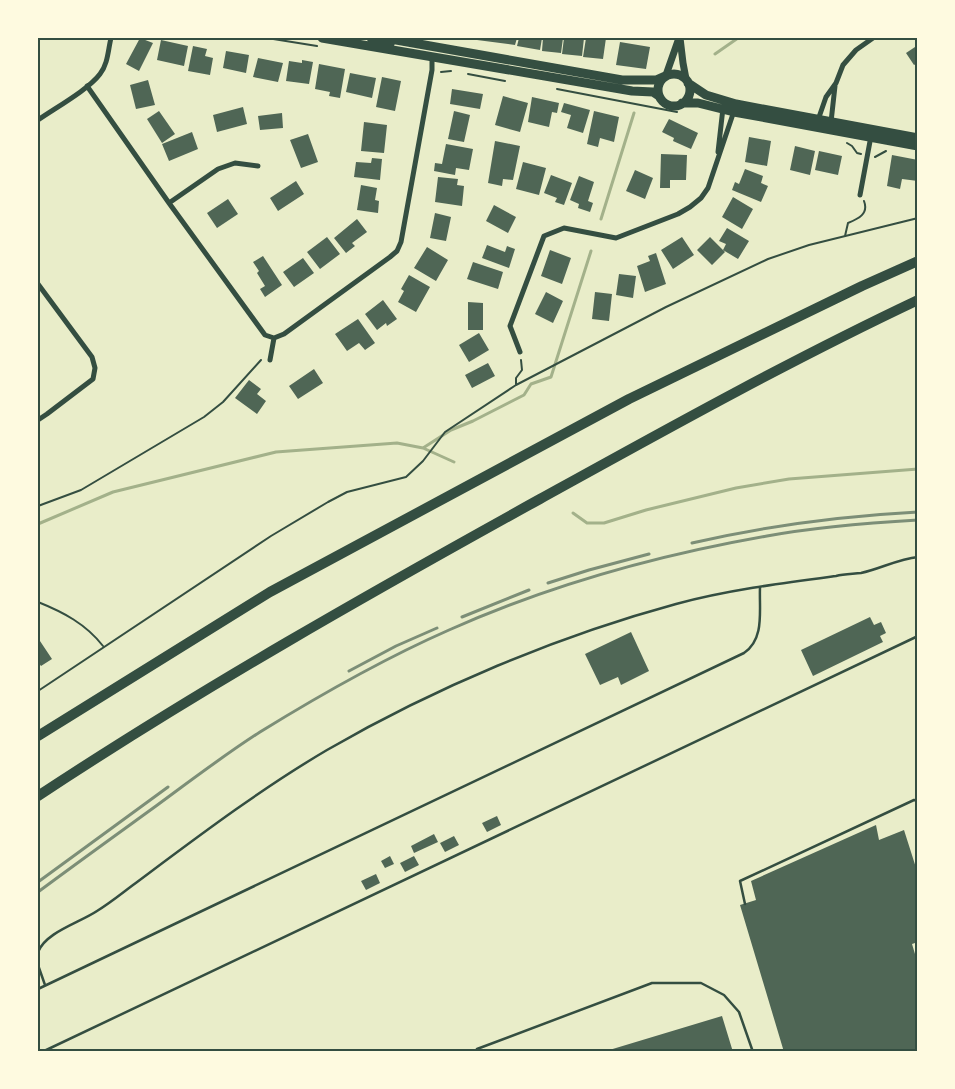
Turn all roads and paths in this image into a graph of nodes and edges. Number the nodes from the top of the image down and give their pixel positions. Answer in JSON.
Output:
{"nodes":[{"id":1,"x":110,"y":38,"type":"edge"},
{"id":2,"x":322,"y":38,"type":"edge"},
{"id":3,"x":356,"y":38,"type":"edge"},
{"id":4,"x":371,"y":38,"type":"edge"},
{"id":5,"x":385,"y":38,"type":"edge"},
{"id":6,"x":680,"y":38,"type":"edge"},
{"id":7,"x":873,"y":38,"type":"edge"},
{"id":8,"x":433,"y":46,"type":"junction"},
{"id":9,"x":379,"y":47,"type":"junction"},
{"id":10,"x":432,"y":56,"type":"junction"},
{"id":11,"x":666,"y":76,"type":"junction"},
{"id":12,"x":687,"y":81,"type":"junction"},
{"id":13,"x":836,"y":83,"type":"junction"},
{"id":14,"x":87,"y":86,"type":"junction"},
{"id":15,"x":659,"y":96,"type":"junction"},
{"id":16,"x":682,"y":103,"type":"junction"},
{"id":17,"x":723,"y":105,"type":"junction"},
{"id":18,"x":735,"y":108,"type":"junction"},
{"id":19,"x":38,"y":120,"type":"edge"},
{"id":20,"x":817,"y":124,"type":"junction"},
{"id":21,"x":830,"y":126,"type":"junction"},
{"id":22,"x":871,"y":134,"type":"junction"},
{"id":23,"x":918,"y":138,"type":"edge"},
{"id":24,"x":918,"y":146,"type":"edge"},
{"id":25,"x":894,"y":152,"type":"dead end"},
{"id":26,"x":877,"y":157,"type":"dead end"},
{"id":27,"x":718,"y":158,"type":"junction"},
{"id":28,"x":258,"y":166,"type":"dead end"},
{"id":29,"x":860,"y":195,"type":"joint"},
{"id":30,"x":169,"y":203,"type":"junction"},
{"id":31,"x":918,"y":218,"type":"edge"},
{"id":32,"x":845,"y":236,"type":"junction"},
{"id":33,"x":918,"y":261,"type":"edge"},
{"id":34,"x":38,"y":284,"type":"edge"},
{"id":35,"x":918,"y":300,"type":"edge"},
{"id":36,"x":918,"y":307,"type":"edge"},
{"id":37,"x":860,"y":327,"type":"junction"},
{"id":38,"x":274,"y":338,"type":"junction"},
{"id":39,"x":271,"y":352,"type":"junction"},
{"id":40,"x":520,"y":352,"type":"joint"},
{"id":41,"x":270,"y":360,"type":"dead end"},
{"id":42,"x":516,"y":384,"type":"junction"},
{"id":43,"x":38,"y":420,"type":"edge"},
{"id":44,"x":38,"y":506,"type":"edge"},
{"id":45,"x":918,"y":557,"type":"edge"},
{"id":46,"x":760,"y":588,"type":"junction"},
{"id":47,"x":38,"y":602,"type":"edge"},
{"id":48,"x":918,"y":636,"type":"edge"},
{"id":49,"x":103,"y":646,"type":"junction"},
{"id":50,"x":38,"y":691,"type":"edge"},
{"id":51,"x":38,"y":736,"type":"edge"},
{"id":52,"x":38,"y":796,"type":"edge"},
{"id":53,"x":918,"y":801,"type":"edge"},
{"id":54,"x":746,"y":904,"type":"dead end"},
{"id":55,"x":38,"y":952,"type":"edge"},
{"id":56,"x":38,"y":965,"type":"edge"},
{"id":57,"x":46,"y":985,"type":"junction"},
{"id":58,"x":38,"y":989,"type":"edge"},
{"id":59,"x":42,"y":1052,"type":"edge"},
{"id":60,"x":475,"y":1052,"type":"edge"},
{"id":61,"x":753,"y":1052,"type":"edge"}],
"edges":[{"from":1,"to":14,"type":"street"},
{"from":2,"to":9,"type":"main road"},
{"from":3,"to":9,"type":"main road"},
{"from":4,"to":10,"type":"main road"},
{"from":5,"to":8,"type":"main road"},
{"from":6,"to":11,"type":"street"},
{"from":6,"to":12,"type":"street"},
{"from":7,"to":13,"type":"street"},
{"from":8,"to":10,"type":"street"},
{"from":8,"to":11,"type":"main road"},
{"from":9,"to":10,"type":"main road"},
{"from":10,"to":15,"type":"main road"},
{"from":10,"to":38,"type":"street"},
{"from":11,"to":12,"type":"main road"},
{"from":11,"to":15,"type":"main road"},
{"from":12,"to":16,"type":"main road"},
{"from":12,"to":17,"type":"main road"},
{"from":13,"to":20,"type":"street"},
{"from":13,"to":21,"type":"street"},
{"from":14,"to":19,"type":"street"},
{"from":14,"to":30,"type":"street"},
{"from":15,"to":16,"type":"main road"},
{"from":16,"to":17,"type":"main road"},
{"from":17,"to":18,"type":"main road"},
{"from":17,"to":27,"type":"street"},
{"from":18,"to":20,"type":"main road"},
{"from":18,"to":27,"type":"street"},
{"from":20,"to":21,"type":"main road"},
{"from":21,"to":22,"type":"main road"},
{"from":22,"to":23,"type":"main road"},
{"from":22,"to":24,"type":"main road"},
{"from":22,"to":29,"type":"street"},
{"from":25,"to":26,"type":"path"},
{"from":27,"to":40,"type":"street"},
{"from":28,"to":30,"type":"street"},
{"from":29,"to":32,"type":"path"},
{"from":30,"to":38,"type":"street"},
{"from":31,"to":32,"type":"path"},
{"from":32,"to":42,"type":"path"},
{"from":33,"to":51,"type":"highway"},
{"from":34,"to":43,"type":"street"},
{"from":35,"to":37,"type":"highway"},
{"from":36,"to":37,"type":"highway"},
{"from":37,"to":52,"type":"highway"},
{"from":38,"to":39,"type":"street"},
{"from":39,"to":41,"type":"street"},
{"from":39,"to":44,"type":"path"},
{"from":40,"to":42,"type":"path"},
{"from":42,"to":49,"type":"path"},
{"from":45,"to":46,"type":"lane"},
{"from":46,"to":55,"type":"lane"},
{"from":46,"to":57,"type":"lane"},
{"from":47,"to":49,"type":"path"},
{"from":48,"to":59,"type":"lane"},
{"from":49,"to":50,"type":"path"},
{"from":53,"to":54,"type":"lane"},
{"from":56,"to":57,"type":"lane"},
{"from":57,"to":58,"type":"lane"},
{"from":60,"to":61,"type":"lane"}]}
